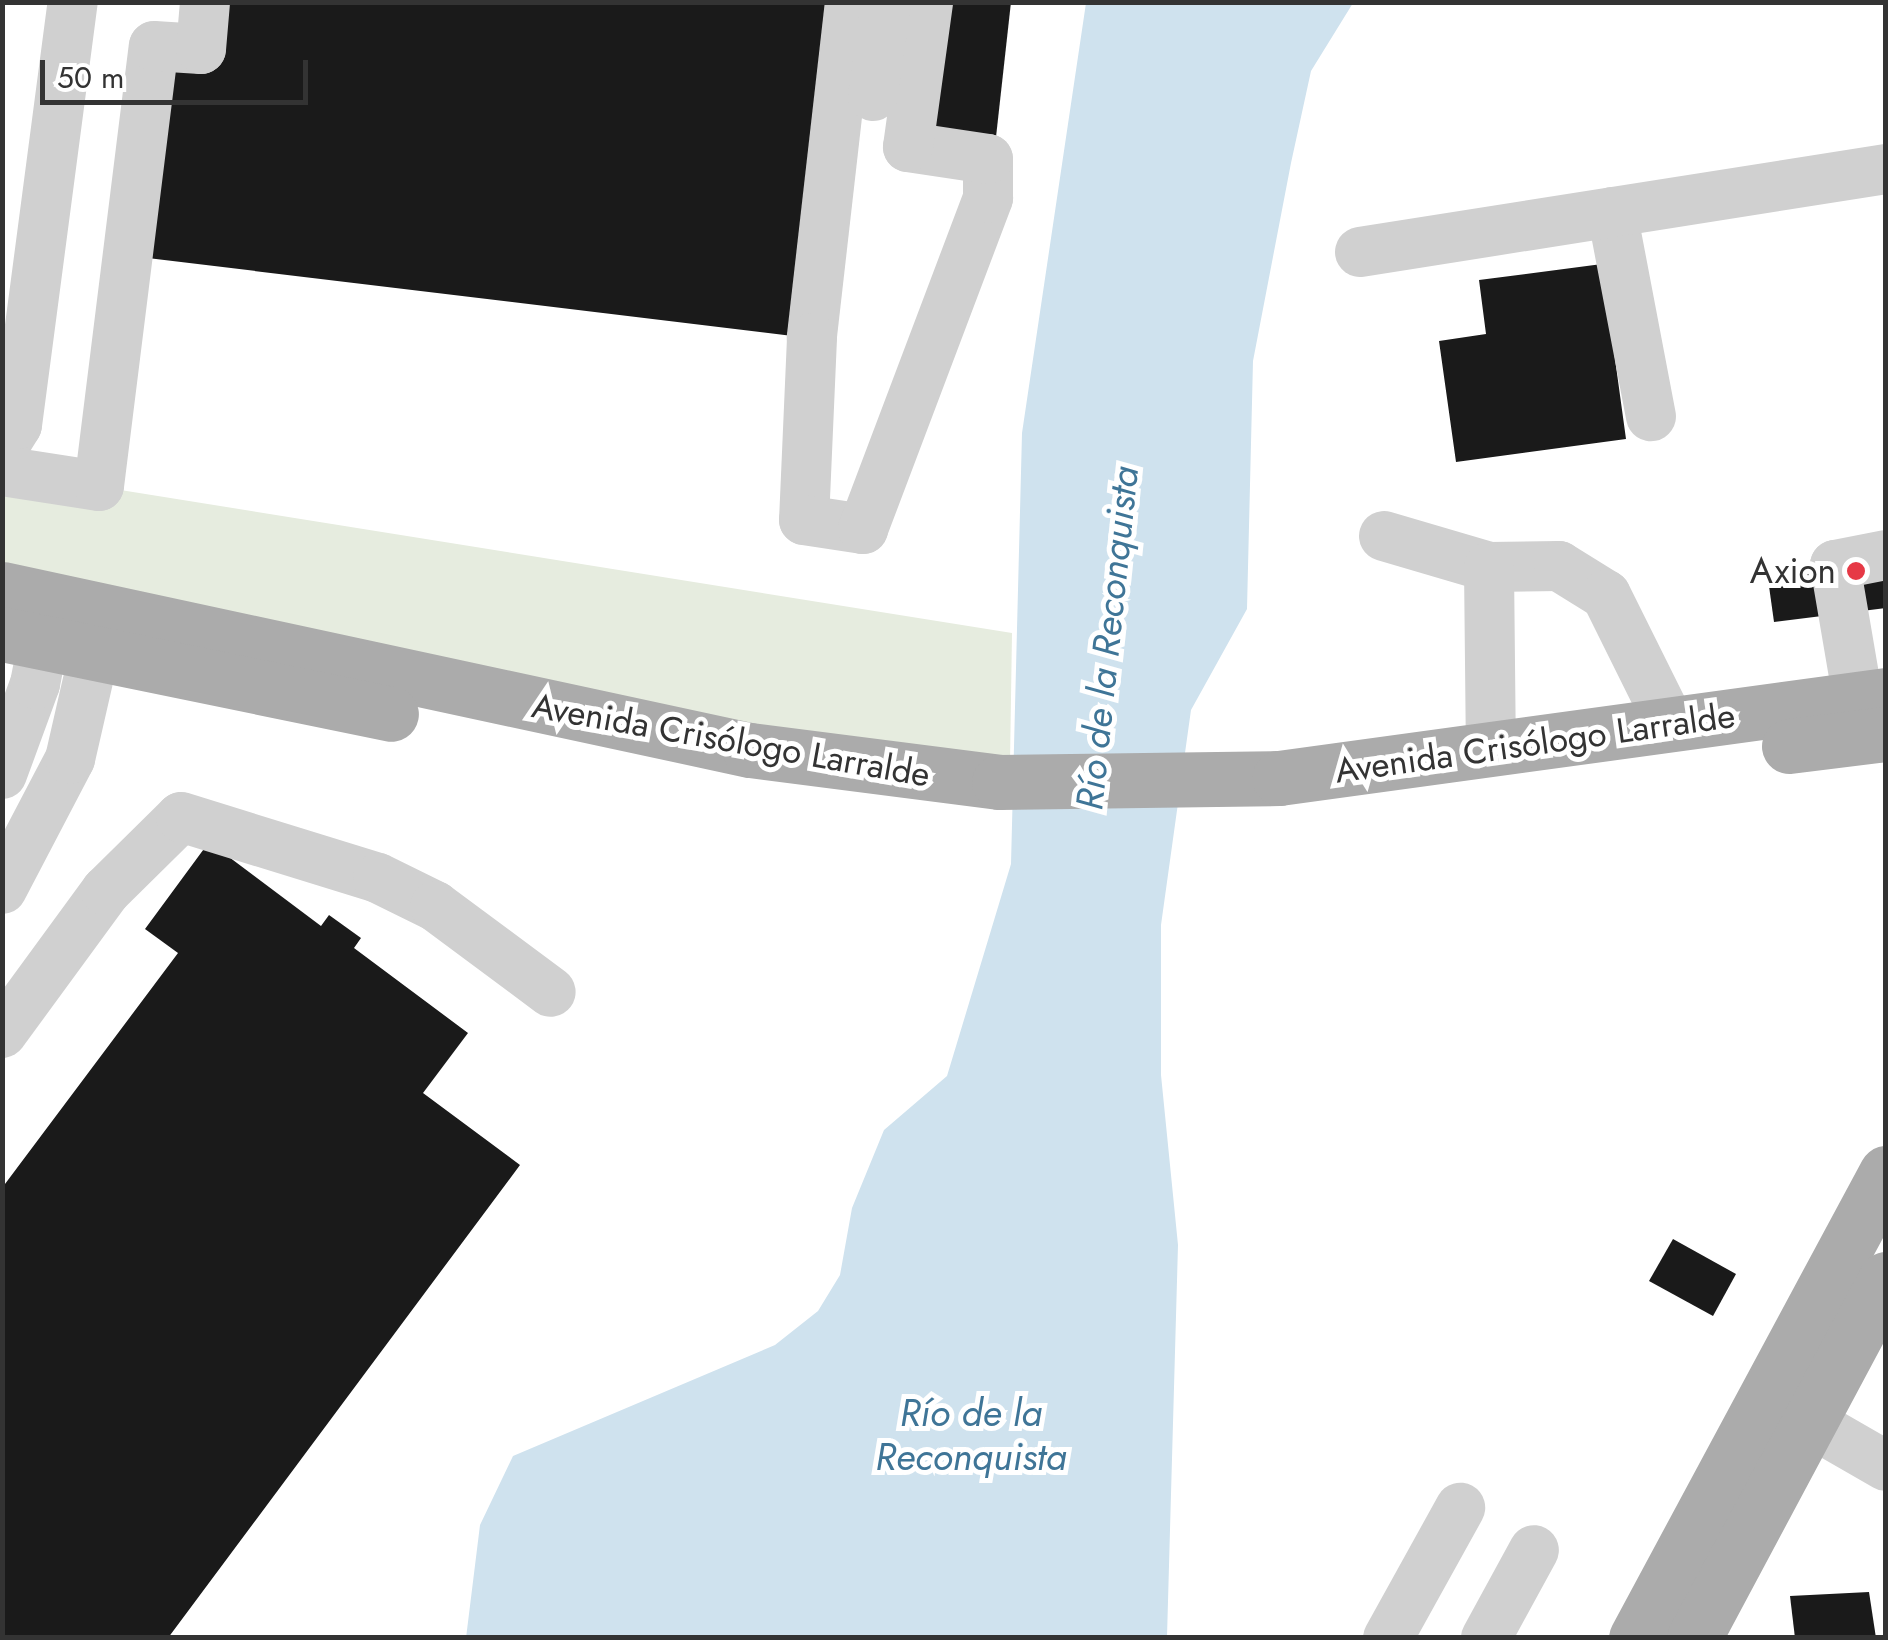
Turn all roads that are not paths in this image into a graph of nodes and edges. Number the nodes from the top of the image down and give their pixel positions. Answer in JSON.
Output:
{"nodes":[{"id":1,"x":73,"y":2,"type":"edge"},
{"id":2,"x":206,"y":2,"type":"edge"},
{"id":3,"x":850,"y":2,"type":"edge"},
{"id":4,"x":886,"y":2,"type":"edge"},
{"id":5,"x":928,"y":2,"type":"edge"},
{"id":6,"x":1886,"y":169,"type":"edge"},
{"id":7,"x":1612,"y":212,"type":"junction"},
{"id":8,"x":1360,"y":252,"type":"dead end"},
{"id":9,"x":1650,"y":416,"type":"dead end"},
{"id":10,"x":2,"y":448,"type":"edge"},
{"id":11,"x":2,"y":471,"type":"edge"},
{"id":12,"x":818,"y":522,"type":"junction"},
{"id":13,"x":1384,"y":536,"type":"dead end"},
{"id":14,"x":1886,"y":555,"type":"edge"},
{"id":15,"x":1489,"y":566,"type":"junction"},
{"id":16,"x":25,"y":615,"type":"edge"},
{"id":17,"x":101,"y":630,"type":"junction"},
{"id":18,"x":1877,"y":720,"type":"edge"},
{"id":19,"x":1670,"y":724,"type":"junction"},
{"id":20,"x":1491,"y":748,"type":"junction"},
{"id":21,"x":2,"y":774,"type":"edge"},
{"id":22,"x":1425,"y":775,"type":"junction"},
{"id":23,"x":2,"y":889,"type":"edge"},
{"id":24,"x":551,"y":992,"type":"dead end"},
{"id":25,"x":5,"y":1024,"type":"edge"},
{"id":26,"x":1886,"y":1174,"type":"edge"},
{"id":27,"x":1886,"y":1280,"type":"edge"},
{"id":28,"x":1786,"y":1408,"type":"junction"},
{"id":29,"x":1886,"y":1466,"type":"edge"},
{"id":30,"x":1460,"y":1508,"type":"dead end"},
{"id":31,"x":1534,"y":1550,"type":"dead end"},
{"id":32,"x":1388,"y":1638,"type":"edge"},
{"id":33,"x":1486,"y":1638,"type":"edge"},
{"id":34,"x":1636,"y":1638,"type":"edge"},
{"id":35,"x":1694,"y":1638,"type":"edge"}],
"edges":[{"from":1,"to":10,"type":"street"},
{"from":2,"to":11,"type":"street"},
{"from":3,"to":12,"type":"street"},
{"from":4,"to":12,"type":"street"},
{"from":5,"to":12,"type":"street"},
{"from":6,"to":7,"type":"street"},
{"from":7,"to":8,"type":"street"},
{"from":7,"to":9,"type":"street"},
{"from":13,"to":15,"type":"street"},
{"from":14,"to":18,"type":"street"},
{"from":15,"to":19,"type":"street"},
{"from":15,"to":20,"type":"street"},
{"from":16,"to":17,"type":"main road","name":"Avenida Crisólogo Larralde"},
{"from":16,"to":21,"type":"street"},
{"from":17,"to":22,"type":"main road","name":"Avenida Crisólogo Larralde"},
{"from":17,"to":23,"type":"street"},
{"from":18,"to":19,"type":"main road","name":"Avenida Crisólogo Larralde"},
{"from":18,"to":22,"type":"main road","name":"Avenida Crisólogo Larralde"},
{"from":19,"to":20,"type":"main road","name":"Avenida Crisólogo Larralde"},
{"from":20,"to":22,"type":"main road","name":"Avenida Crisólogo Larralde"},
{"from":24,"to":25,"type":"street"},
{"from":26,"to":28,"type":"main road"},
{"from":27,"to":28,"type":"main road"},
{"from":28,"to":29,"type":"street"},
{"from":28,"to":34,"type":"main road"},
{"from":28,"to":35,"type":"main road"},
{"from":30,"to":32,"type":"street"},
{"from":31,"to":33,"type":"street"}]}
